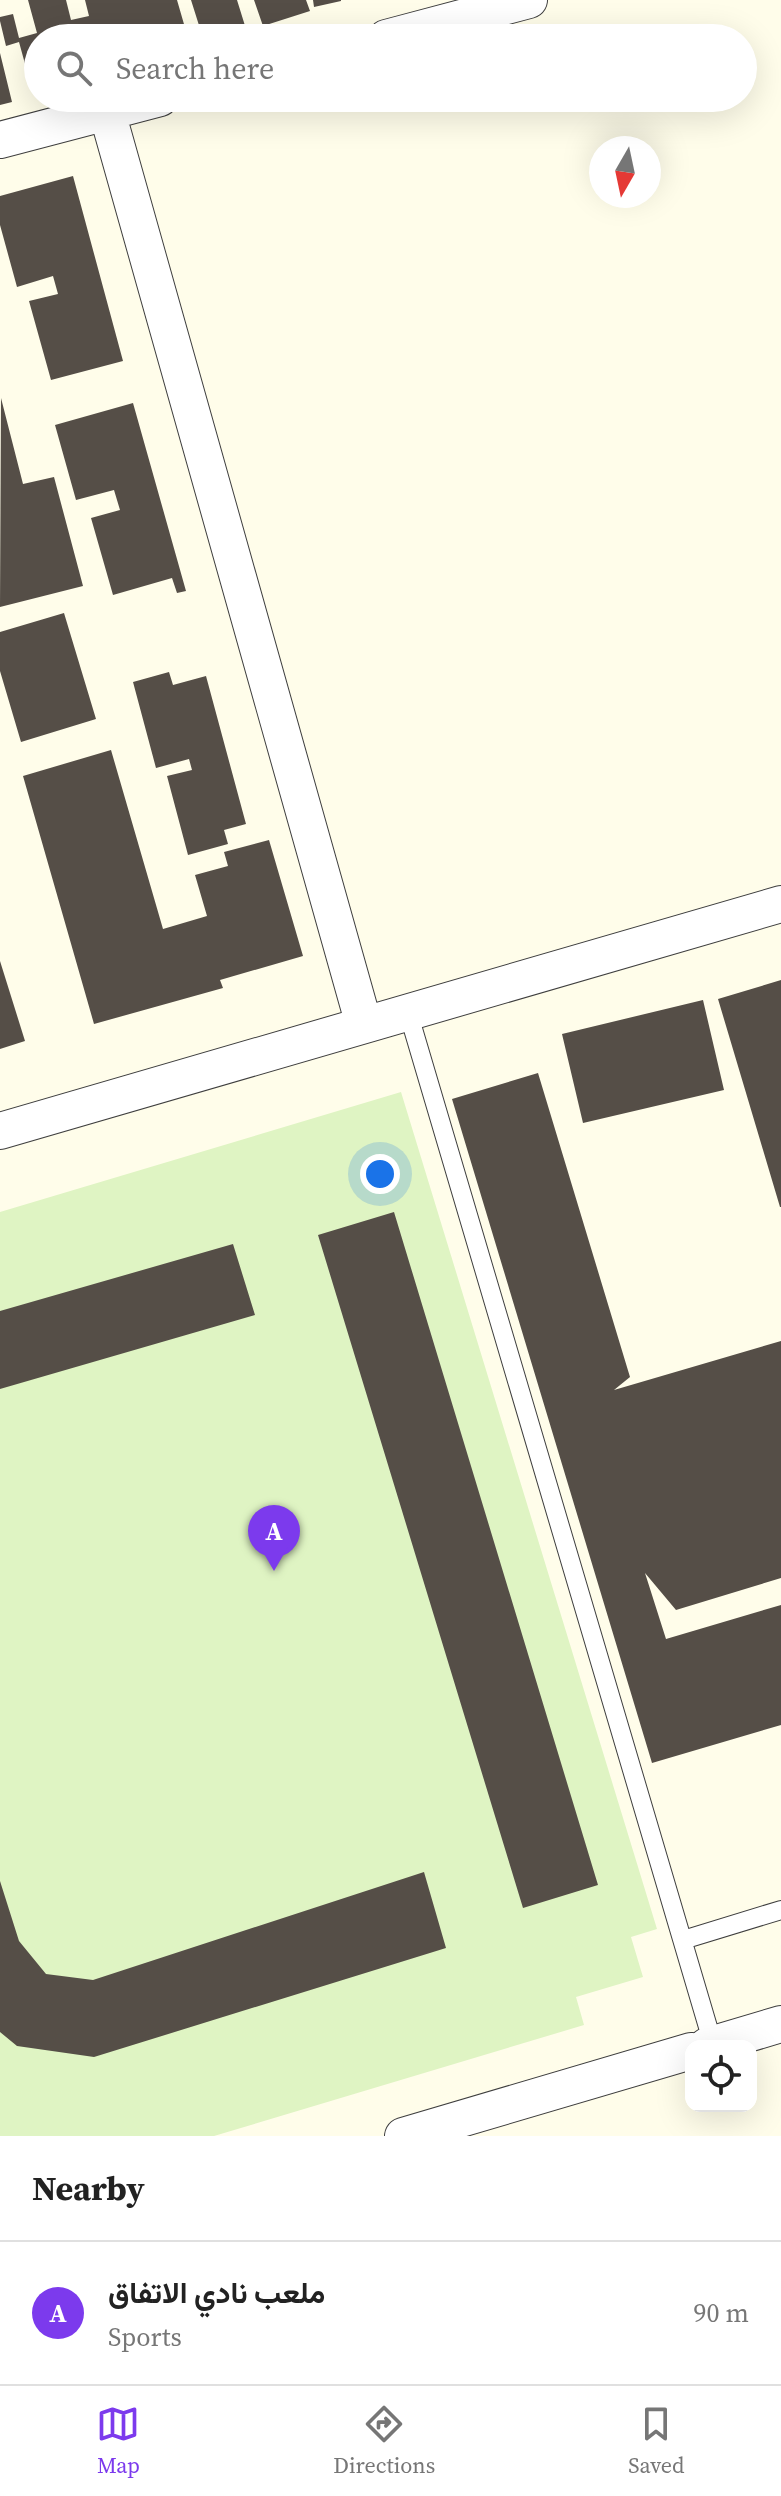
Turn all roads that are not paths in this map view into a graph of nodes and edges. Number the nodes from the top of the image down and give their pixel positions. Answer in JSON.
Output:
{"nodes":[{"id":1,"x":529,"y":0,"type":"edge"},
{"id":2,"x":439,"y":24,"type":"edge"},
{"id":3,"x":107,"y":112,"type":"joint"},
{"id":4,"x":0,"y":140,"type":"edge"},
{"id":5,"x":781,"y":904,"type":"edge"},
{"id":6,"x":408,"y":1012,"type":"junction"},
{"id":7,"x":364,"y":1025,"type":"junction"},
{"id":8,"x":0,"y":1131,"type":"edge"},
{"id":9,"x":781,"y":1910,"type":"edge"},
{"id":10,"x":683,"y":1940,"type":"junction"},
{"id":11,"x":781,"y":2024,"type":"edge"},
{"id":12,"x":703,"y":2040,"type":"edge"},
{"id":13,"x":727,"y":2040,"type":"edge"},
{"id":14,"x":685,"y":2053,"type":"edge"},
{"id":15,"x":403,"y":2136,"type":"edge"}],
"edges":[{"from":1,"to":2,"type":"street"},
{"from":3,"to":4,"type":"street"},
{"from":3,"to":7,"type":"street"},
{"from":5,"to":6,"type":"street"},
{"from":6,"to":7,"type":"street"},
{"from":6,"to":10,"type":"lane"},
{"from":7,"to":8,"type":"street"},
{"from":9,"to":10,"type":"lane"},
{"from":10,"to":12,"type":"lane"},
{"from":11,"to":13,"type":"street"},
{"from":14,"to":15,"type":"street"}]}
